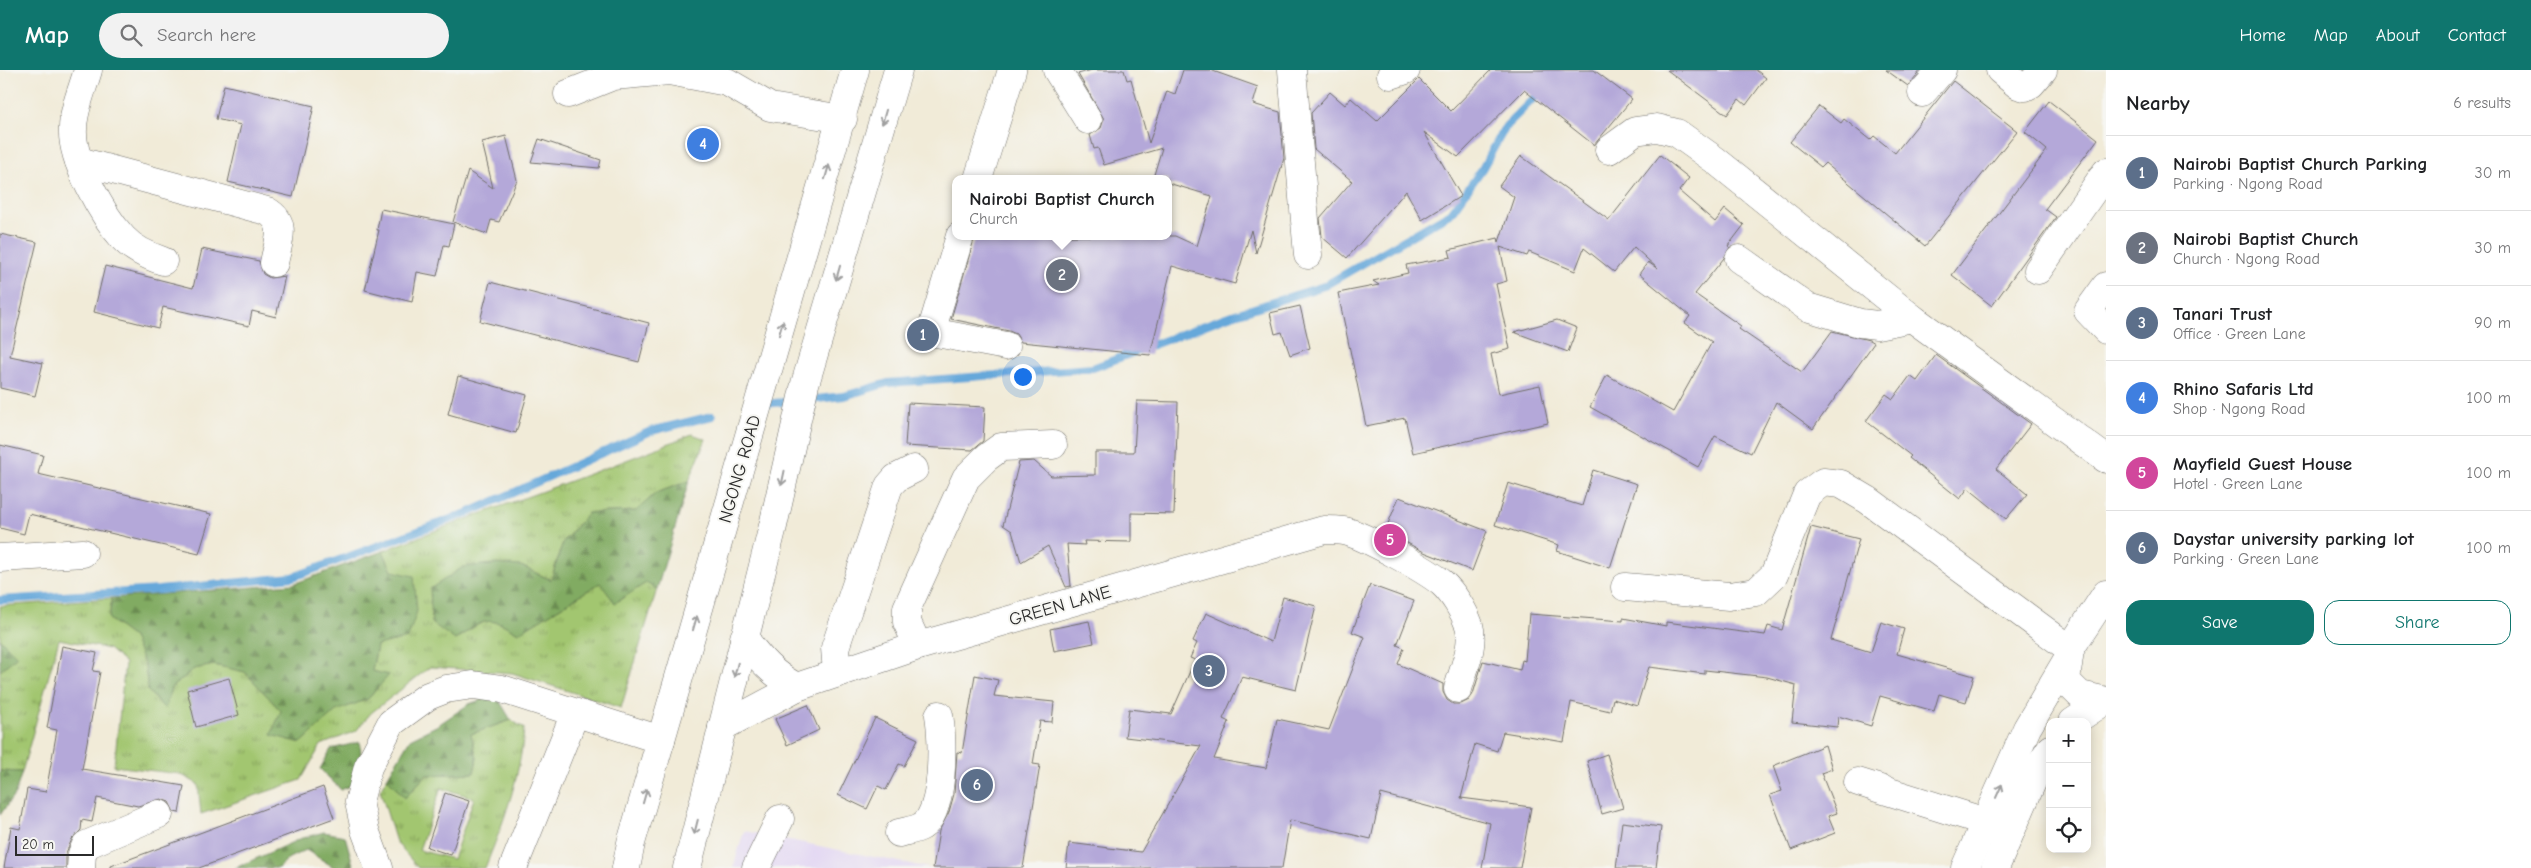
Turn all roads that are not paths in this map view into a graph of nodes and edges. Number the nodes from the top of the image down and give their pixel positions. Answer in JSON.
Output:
{"nodes":[{"id":1,"x":88,"y":70,"type":"edge"},
{"id":2,"x":855,"y":70,"type":"edge"},
{"id":3,"x":898,"y":70,"type":"edge"},
{"id":4,"x":1012,"y":70,"type":"edge"},
{"id":5,"x":1057,"y":70,"type":"edge"},
{"id":6,"x":1292,"y":70,"type":"edge"},
{"id":7,"x":1942,"y":70,"type":"edge"},
{"id":8,"x":2000,"y":70,"type":"edge"},
{"id":9,"x":2042,"y":70,"type":"edge"},
{"id":10,"x":1922,"y":92,"type":"dead end"},
{"id":11,"x":568,"y":94,"type":"dead end"},
{"id":12,"x":843,"y":119,"type":"junction"},
{"id":13,"x":1088,"y":120,"type":"dead end"},
{"id":14,"x":1609,"y":150,"type":"dead end"},
{"id":15,"x":79,"y":161,"type":"junction"},
{"id":16,"x":2106,"y":172,"type":"edge"},
{"id":17,"x":979,"y":175,"type":"edge"},
{"id":18,"x":959,"y":240,"type":"edge"},
{"id":19,"x":1308,"y":255,"type":"dead end"},
{"id":20,"x":1739,"y":259,"type":"dead end"},
{"id":21,"x":163,"y":262,"type":"dead end"},
{"id":22,"x":274,"y":263,"type":"dead end"},
{"id":23,"x":2038,"y":270,"type":"dead end"},
{"id":24,"x":2106,"y":286,"type":"edge"},
{"id":25,"x":1912,"y":318,"type":"junction"},
{"id":26,"x":2106,"y":330,"type":"edge"},
{"id":27,"x":1006,"y":346,"type":"dead end"},
{"id":28,"x":1053,"y":445,"type":"dead end"},
{"id":29,"x":2106,"y":459,"type":"edge"},
{"id":30,"x":914,"y":469,"type":"dead end"},
{"id":31,"x":83,"y":553,"type":"dead end"},
{"id":32,"x":0,"y":558,"type":"edge"},
{"id":33,"x":1625,"y":587,"type":"dead end"},
{"id":34,"x":2102,"y":605,"type":"edge"},
{"id":35,"x":744,"y":638,"type":"junction"},
{"id":36,"x":918,"y":646,"type":"junction"},
{"id":37,"x":2069,"y":654,"type":"junction"},
{"id":38,"x":838,"y":673,"type":"junction"},
{"id":39,"x":797,"y":687,"type":"junction"},
{"id":40,"x":1458,"y":689,"type":"dead end"},
{"id":41,"x":2105,"y":701,"type":"edge"},
{"id":42,"x":575,"y":712,"type":"junction"},
{"id":43,"x":939,"y":715,"type":"dead end"},
{"id":44,"x":2079,"y":718,"type":"edge"},
{"id":45,"x":722,"y":727,"type":"junction"},
{"id":46,"x":661,"y":740,"type":"junction"},
{"id":47,"x":2046,"y":755,"type":"edge"},
{"id":48,"x":1858,"y":782,"type":"dead end"},
{"id":49,"x":159,"y":814,"type":"dead end"},
{"id":50,"x":780,"y":819,"type":"dead end"},
{"id":51,"x":1986,"y":822,"type":"junction"},
{"id":52,"x":899,"y":833,"type":"dead end"},
{"id":53,"x":629,"y":856,"type":"edge"},
{"id":54,"x":81,"y":868,"type":"edge"},
{"id":55,"x":379,"y":868,"type":"edge"},
{"id":56,"x":513,"y":868,"type":"edge"},
{"id":57,"x":613,"y":868,"type":"edge"},
{"id":58,"x":686,"y":868,"type":"edge"},
{"id":59,"x":756,"y":868,"type":"edge"},
{"id":60,"x":1965,"y":868,"type":"edge"},
{"id":61,"x":1995,"y":868,"type":"edge"}],
"edges":[{"from":1,"to":15,"type":"street"},
{"from":2,"to":12,"type":"street","name":"NGONG ROAD"},
{"from":3,"to":35,"type":"street","one_way":true},
{"from":4,"to":17,"type":"street"},
{"from":5,"to":13,"type":"street"},
{"from":6,"to":19,"type":"street"},
{"from":7,"to":10,"type":"street"},
{"from":8,"to":9,"type":"street"},
{"from":11,"to":12,"type":"street"},
{"from":46,"to":12,"type":"street","name":"NGONG ROAD","one_way":true},
{"from":14,"to":25,"type":"street"},
{"from":15,"to":21,"type":"street"},
{"from":15,"to":22,"type":"street"},
{"from":16,"to":23,"type":"street"},
{"from":18,"to":27,"type":"street"},
{"from":20,"to":25,"type":"street"},
{"from":24,"to":26,"type":"street"},
{"from":25,"to":29,"type":"street"},
{"from":28,"to":36,"type":"street"},
{"from":30,"to":38,"type":"street"},
{"from":31,"to":32,"type":"street"},
{"from":33,"to":37,"type":"street"},
{"from":34,"to":37,"type":"street"},
{"from":35,"to":39,"type":"street"},
{"from":35,"to":45,"type":"street","one_way":true},
{"from":36,"to":38,"type":"street","name":"GREEN LANE"},
{"from":36,"to":40,"type":"street","name":"GREEN LANE"},
{"from":37,"to":41,"type":"street"},
{"from":51,"to":37,"type":"street","one_way":true},
{"from":38,"to":39,"type":"street","name":"GREEN LANE"},
{"from":39,"to":45,"type":"street","name":"GREEN LANE"},
{"from":41,"to":44,"type":"street"},
{"from":42,"to":46,"type":"street"},
{"from":42,"to":55,"type":"street"},
{"from":42,"to":56,"type":"street"},
{"from":43,"to":52,"type":"street"},
{"from":45,"to":58,"type":"street","one_way":true},
{"from":53,"to":46,"type":"street","name":"NGONG ROAD","one_way":true},
{"from":47,"to":61,"type":"street"},
{"from":48,"to":51,"type":"street"},
{"from":49,"to":54,"type":"street"},
{"from":50,"to":59,"type":"street"},
{"from":51,"to":60,"type":"street"},
{"from":53,"to":57,"type":"street","name":"NGONG ROAD"}]}
